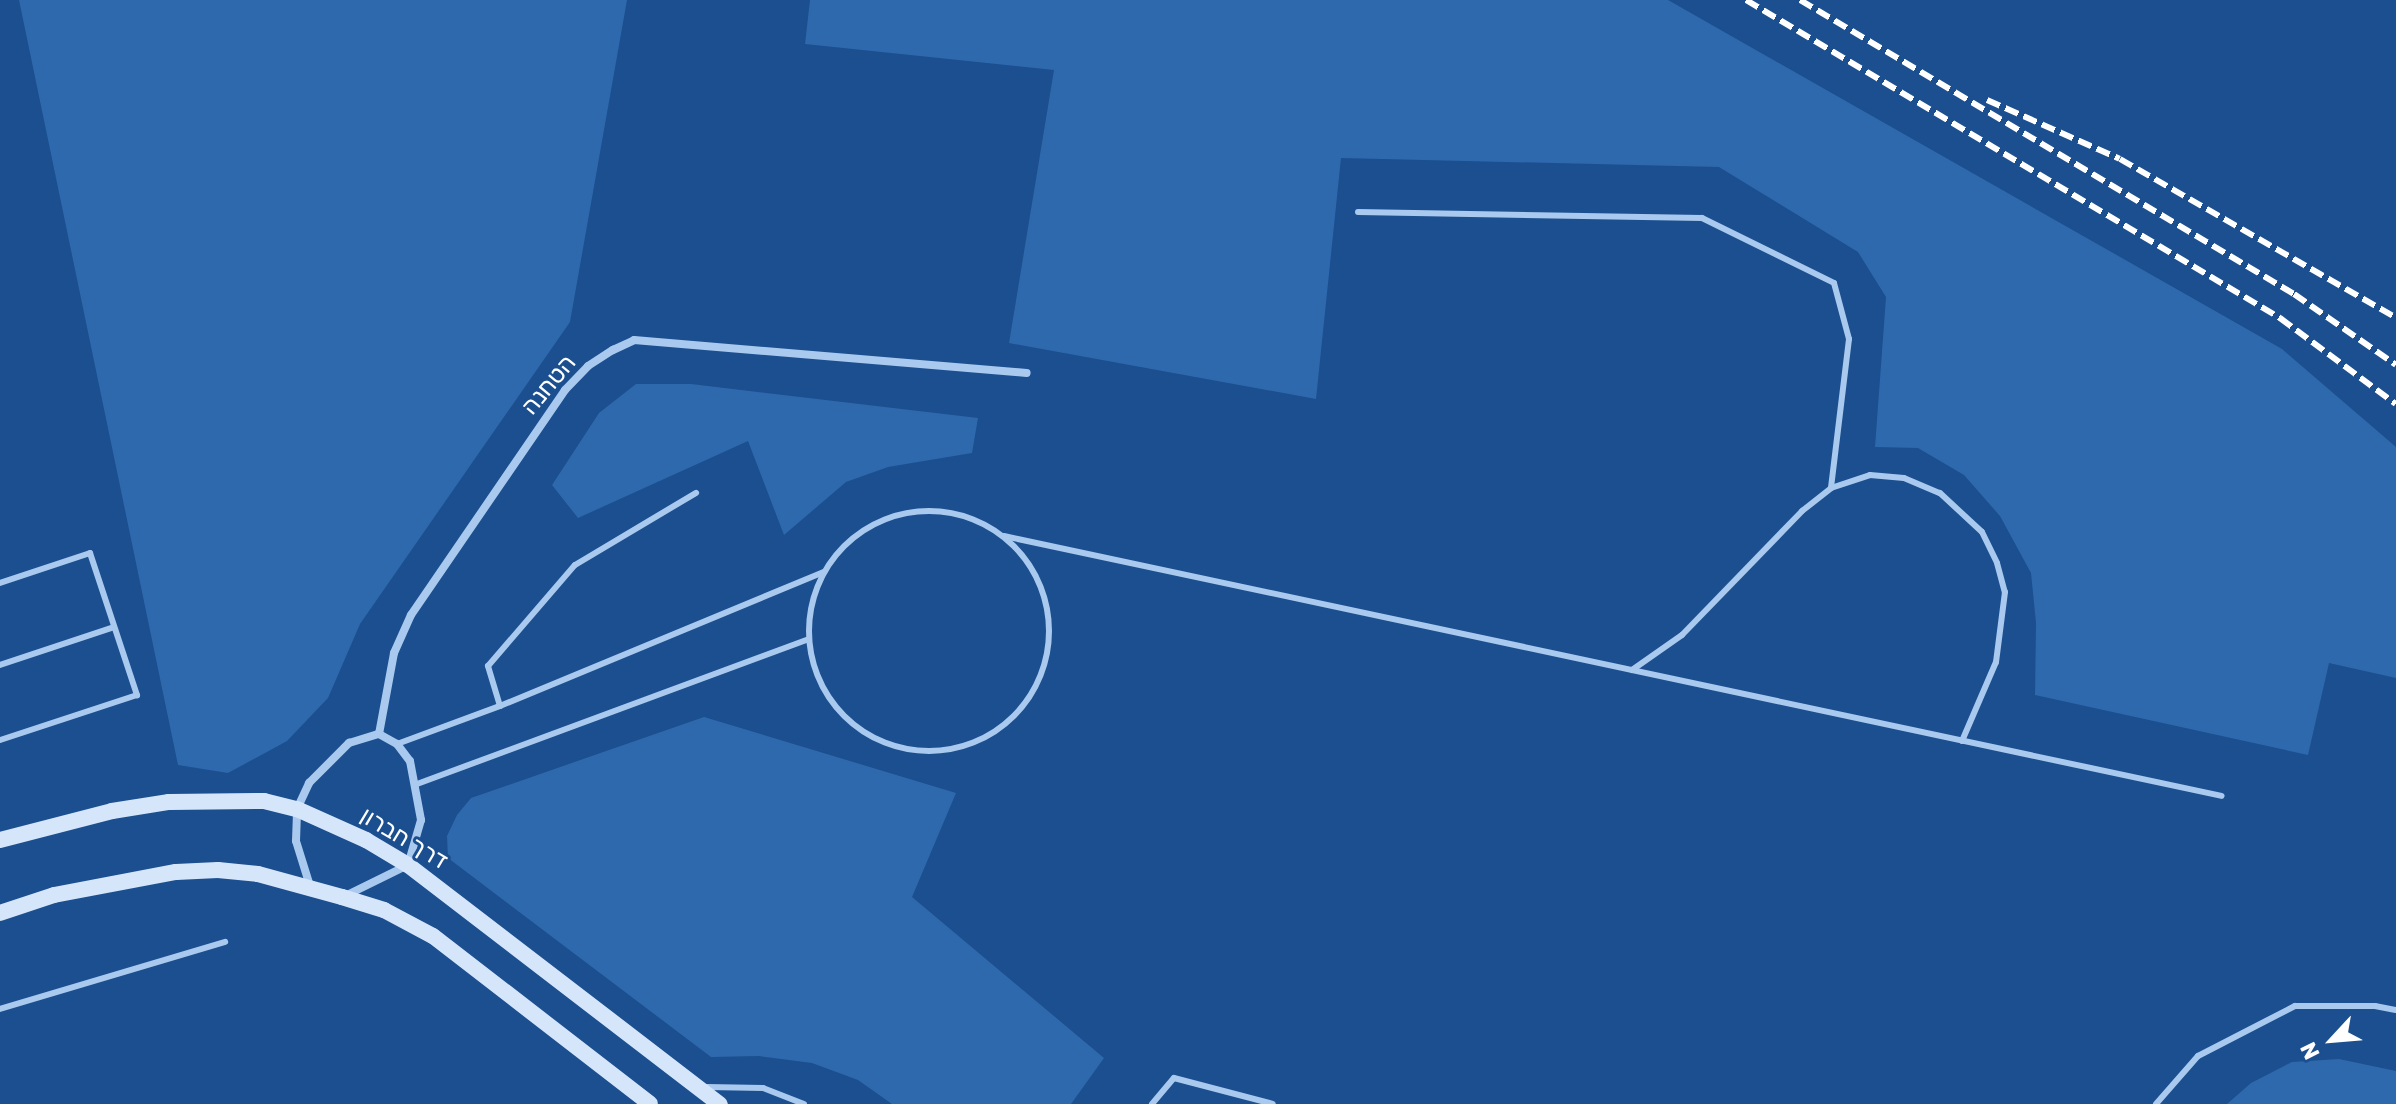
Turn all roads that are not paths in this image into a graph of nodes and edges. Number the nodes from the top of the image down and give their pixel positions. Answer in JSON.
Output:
{"nodes":[{"id":1,"x":1358,"y":212,"type":"dead end"},
{"id":2,"x":1027,"y":373,"type":"dead end"},
{"id":3,"x":1831,"y":488,"type":"junction"},
{"id":4,"x":696,"y":493,"type":"dead end"},
{"id":5,"x":1004,"y":536,"type":"junction"},
{"id":6,"x":824,"y":572,"type":"junction"},
{"id":7,"x":0,"y":583,"type":"edge"},
{"id":8,"x":114,"y":627,"type":"junction"},
{"id":9,"x":809,"y":639,"type":"junction"},
{"id":10,"x":0,"y":665,"type":"edge"},
{"id":11,"x":1632,"y":670,"type":"junction"},
{"id":12,"x":500,"y":706,"type":"junction"},
{"id":13,"x":379,"y":734,"type":"junction"},
{"id":14,"x":0,"y":740,"type":"edge"},
{"id":15,"x":1962,"y":741,"type":"junction"},
{"id":16,"x":397,"y":744,"type":"junction"},
{"id":17,"x":417,"y":784,"type":"junction"},
{"id":18,"x":2222,"y":796,"type":"dead end"},
{"id":19,"x":297,"y":809,"type":"junction"},
{"id":20,"x":0,"y":840,"type":"edge"},
{"id":21,"x":408,"y":865,"type":"junction"},
{"id":22,"x":311,"y":888,"type":"junction"},
{"id":23,"x":342,"y":897,"type":"junction"},
{"id":24,"x":0,"y":913,"type":"edge"},
{"id":25,"x":225,"y":942,"type":"dead end"},
{"id":26,"x":0,"y":1009,"type":"edge"},
{"id":27,"x":2396,"y":1010,"type":"edge"},
{"id":28,"x":699,"y":1087,"type":"junction"},
{"id":29,"x":650,"y":1104,"type":"edge"},
{"id":30,"x":720,"y":1104,"type":"edge"},
{"id":31,"x":804,"y":1104,"type":"edge"},
{"id":32,"x":1152,"y":1104,"type":"edge"},
{"id":33,"x":1273,"y":1104,"type":"edge"},
{"id":34,"x":2156,"y":1104,"type":"edge"}],
"edges":[{"from":1,"to":3,"type":"lane"},
{"from":2,"to":13,"type":"street","name":"הטחנה"},
{"from":3,"to":11,"type":"lane"},
{"from":3,"to":15,"type":"lane"},
{"from":4,"to":12,"type":"lane"},
{"from":5,"to":6,"type":"lane"},
{"from":5,"to":9,"type":"lane"},
{"from":5,"to":11,"type":"lane"},
{"from":6,"to":9,"type":"lane"},
{"from":6,"to":12,"type":"lane"},
{"from":7,"to":8,"type":"lane"},
{"from":8,"to":10,"type":"lane"},
{"from":8,"to":14,"type":"lane"},
{"from":9,"to":17,"type":"lane"},
{"from":11,"to":15,"type":"lane"},
{"from":12,"to":16,"type":"lane"},
{"from":13,"to":16,"type":"street"},
{"from":13,"to":19,"type":"street"},
{"from":15,"to":18,"type":"lane"},
{"from":16,"to":17,"type":"street"},
{"from":17,"to":21,"type":"street"},
{"from":19,"to":20,"type":"street","name":"דרך חברון"},
{"from":19,"to":21,"type":"street","name":"דרך חברון"},
{"from":19,"to":22,"type":"street"},
{"from":21,"to":23,"type":"street"},
{"from":21,"to":28,"type":"street","name":"דרך חברון"},
{"from":22,"to":23,"type":"street"},
{"from":22,"to":24,"type":"street"},
{"from":23,"to":29,"type":"street"},
{"from":25,"to":26,"type":"lane"},
{"from":27,"to":34,"type":"lane"},
{"from":28,"to":30,"type":"street","name":"דרך חברון"},
{"from":28,"to":31,"type":"lane"},
{"from":32,"to":33,"type":"lane"}]}
